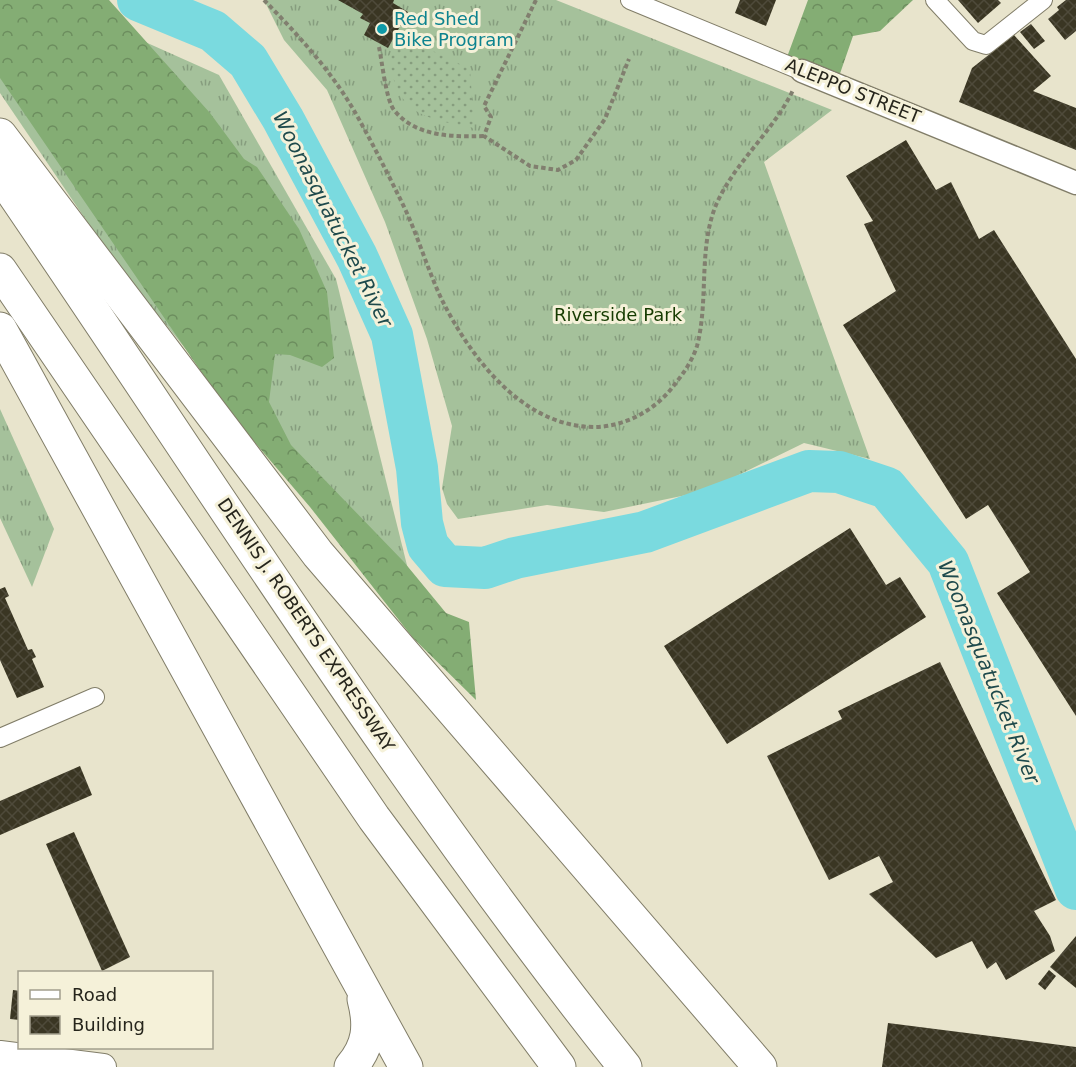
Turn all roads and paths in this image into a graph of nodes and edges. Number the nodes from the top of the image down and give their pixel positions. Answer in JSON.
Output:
{"nodes":[{"id":1,"x":264,"y":0,"type":"edge"},
{"id":2,"x":536,"y":0,"type":"edge"},
{"id":3,"x":630,"y":0,"type":"edge"},
{"id":4,"x":935,"y":0,"type":"edge"},
{"id":5,"x":1043,"y":0,"type":"edge"},
{"id":6,"x":379,"y":47,"type":"dead end"},
{"id":7,"x":629,"y":59,"type":"dead end"},
{"id":8,"x":802,"y":71,"type":"junction"},
{"id":9,"x":0,"y":135,"type":"edge"},
{"id":10,"x":484,"y":136,"type":"junction"},
{"id":11,"x":0,"y":174,"type":"edge"},
{"id":12,"x":1076,"y":183,"type":"edge"},
{"id":13,"x":0,"y":270,"type":"edge"},
{"id":14,"x":0,"y":329,"type":"edge"},
{"id":15,"x":95,"y":696,"type":"dead end"},
{"id":16,"x":0,"y":738,"type":"edge"},
{"id":17,"x":359,"y":983,"type":"junction"},
{"id":18,"x":0,"y":1054,"type":"edge"},
{"id":19,"x":102,"y":1067,"type":"edge"},
{"id":20,"x":351,"y":1067,"type":"edge"},
{"id":21,"x":406,"y":1067,"type":"edge"},
{"id":22,"x":559,"y":1067,"type":"edge"},
{"id":23,"x":625,"y":1067,"type":"edge"},
{"id":24,"x":760,"y":1067,"type":"edge"}],
"edges":[{"from":1,"to":8,"type":"path"},
{"from":2,"to":10,"type":"path"},
{"from":3,"to":8,"type":"street","name":"ALEPPO STREET"},
{"from":4,"to":5,"type":"street"},
{"from":6,"to":10,"type":"path"},
{"from":7,"to":10,"type":"path"},
{"from":8,"to":12,"type":"street","name":"ALEPPO STREET"},
{"from":9,"to":24,"type":"highway"},
{"from":11,"to":23,"type":"highway","name":"DENNIS J. ROBERTS EXPRESSWAY"},
{"from":13,"to":22,"type":"highway"},
{"from":14,"to":17,"type":"highway"},
{"from":15,"to":16,"type":"street"},
{"from":17,"to":20,"type":"highway"},
{"from":17,"to":21,"type":"highway"},
{"from":18,"to":19,"type":"main road"}]}
